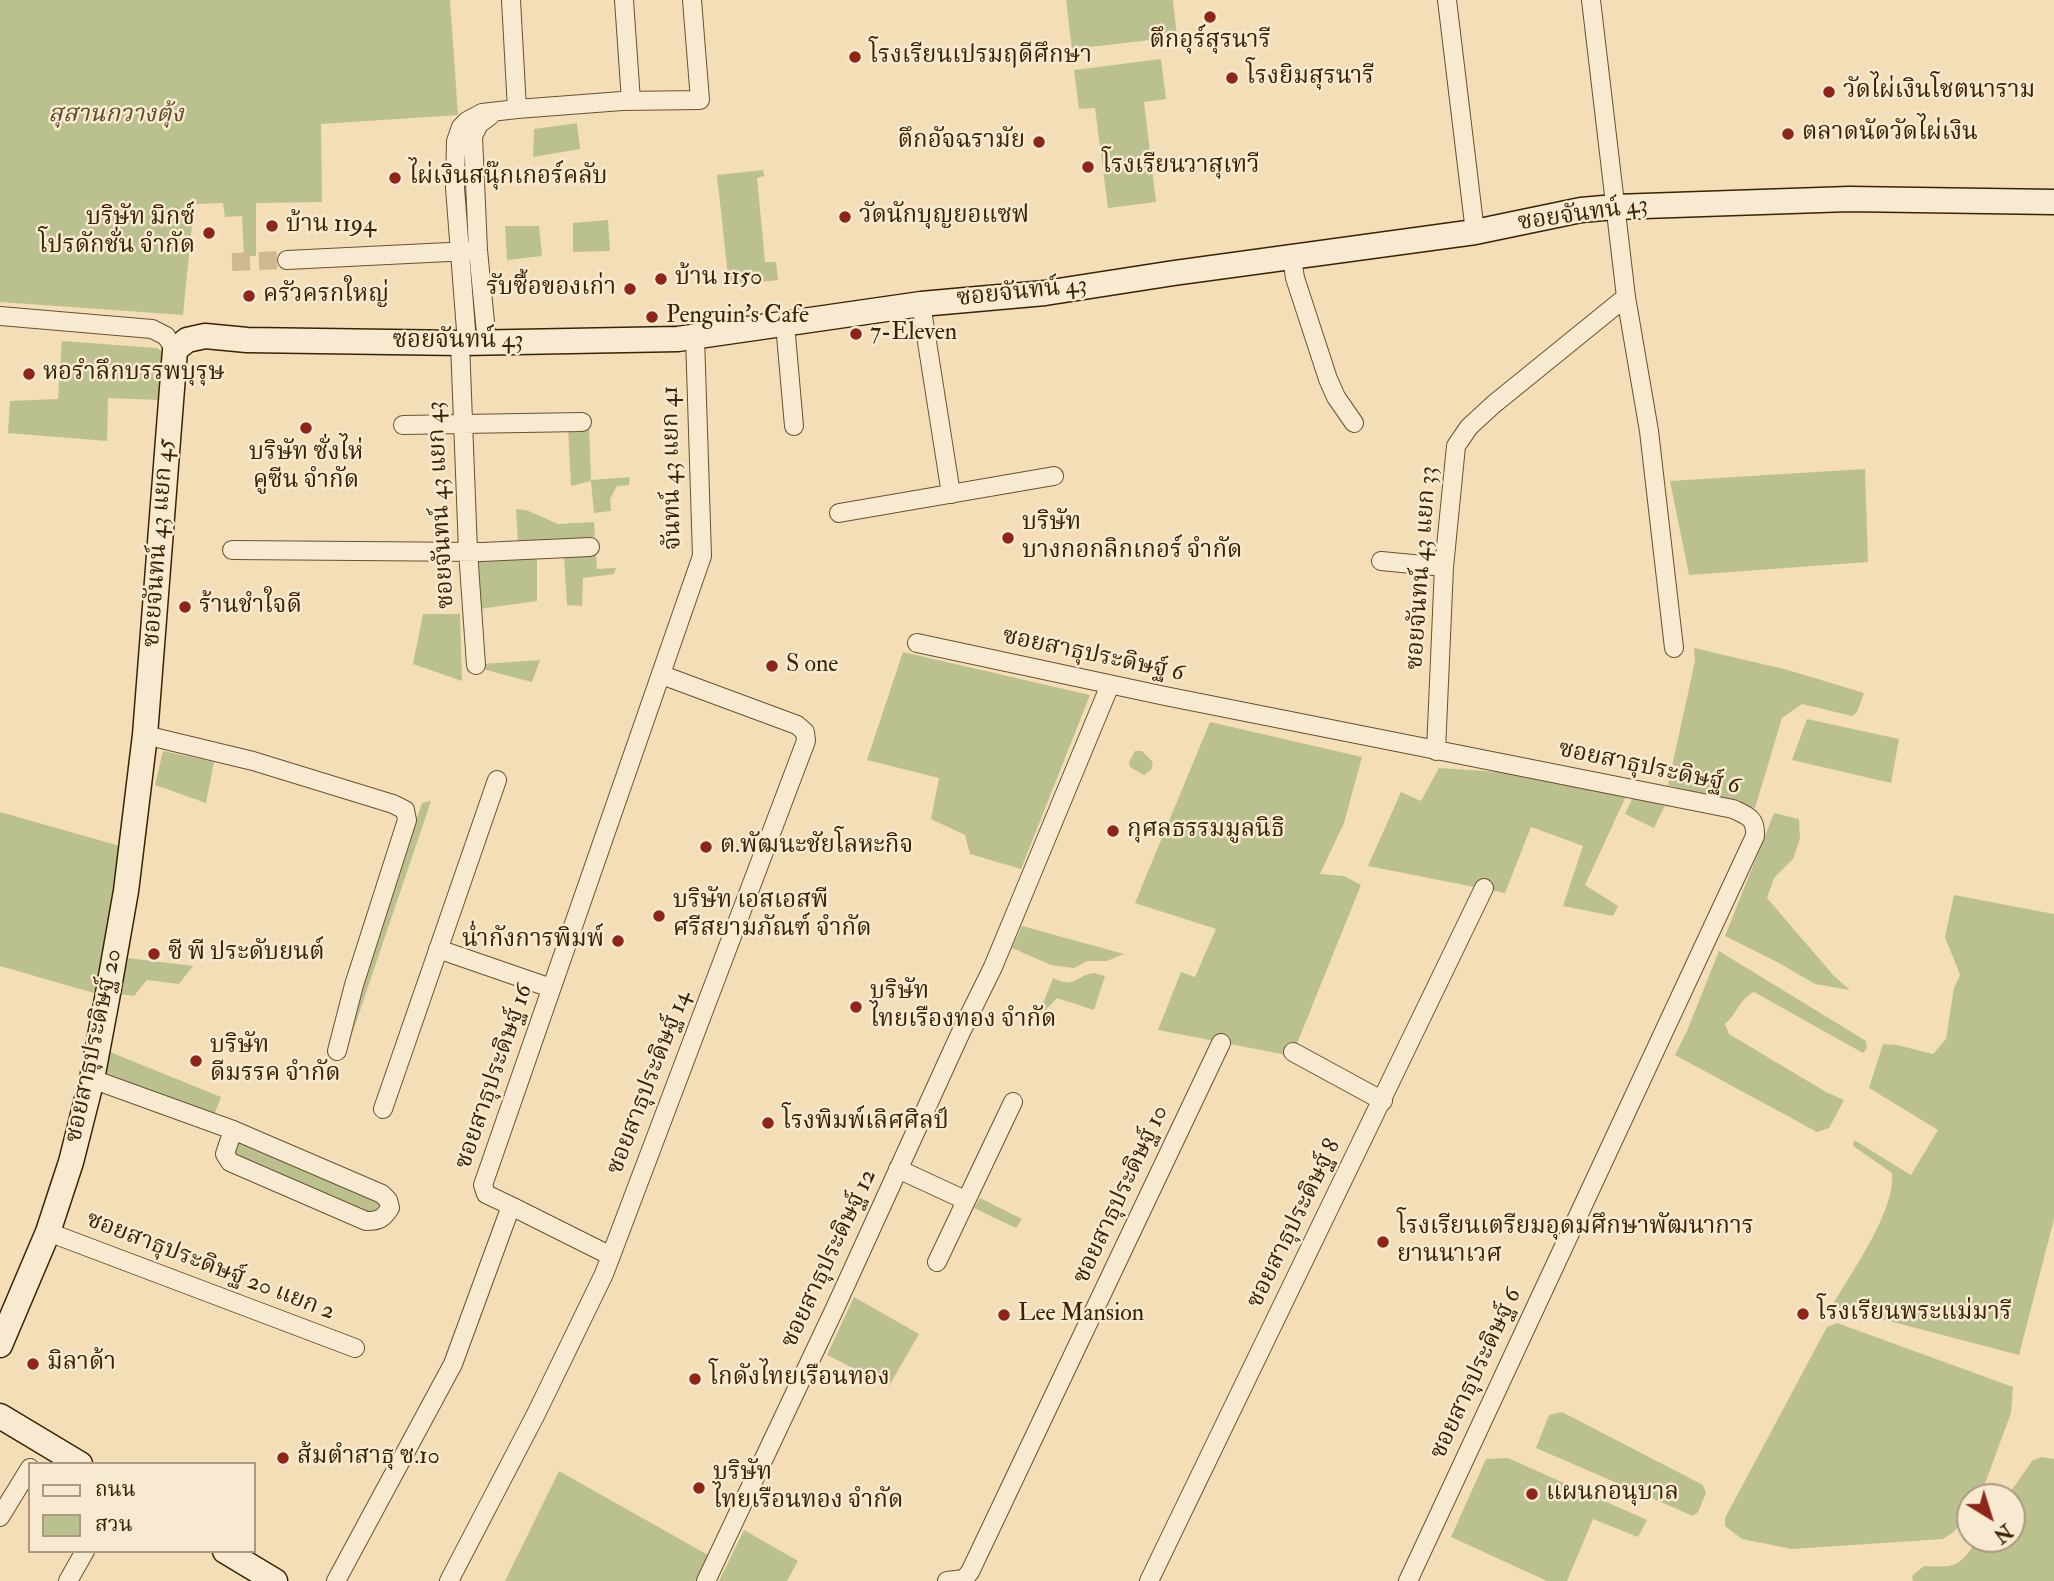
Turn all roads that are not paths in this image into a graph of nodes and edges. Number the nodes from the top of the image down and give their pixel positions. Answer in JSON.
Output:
{"nodes":[{"id":1,"x":511,"y":0,"type":"edge"},
{"id":2,"x":624,"y":0,"type":"edge"},
{"id":3,"x":692,"y":0,"type":"edge"},
{"id":4,"x":1447,"y":0,"type":"edge"},
{"id":5,"x":1591,"y":0,"type":"edge"},
{"id":6,"x":631,"y":101,"type":"junction"},
{"id":7,"x":517,"y":109,"type":"junction"},
{"id":8,"x":499,"y":110,"type":"junction"},
{"id":9,"x":2054,"y":202,"type":"edge"},
{"id":10,"x":1615,"y":207,"type":"junction"},
{"id":11,"x":476,"y":211,"type":"junction"},
{"id":12,"x":457,"y":212,"type":"junction"},
{"id":13,"x":1475,"y":232,"type":"junction"},
{"id":14,"x":469,"y":251,"type":"junction"},
{"id":15,"x":1292,"y":258,"type":"junction"},
{"id":16,"x":287,"y":260,"type":"tunnel mouth"},
{"id":17,"x":1626,"y":297,"type":"junction"},
{"id":18,"x":921,"y":304,"type":"junction"},
{"id":19,"x":0,"y":316,"type":"edge"},
{"id":20,"x":785,"y":324,"type":"junction"},
{"id":21,"x":695,"y":337,"type":"junction"},
{"id":22,"x":471,"y":343,"type":"junction"},
{"id":23,"x":175,"y":350,"type":"junction"},
{"id":24,"x":582,"y":422,"type":"dead end"},
{"id":25,"x":462,"y":423,"type":"junction"},
{"id":26,"x":1354,"y":423,"type":"dead end"},
{"id":27,"x":403,"y":425,"type":"dead end"},
{"id":28,"x":794,"y":426,"type":"dead end"},
{"id":29,"x":1054,"y":476,"type":"dead end"},
{"id":30,"x":951,"y":494,"type":"junction"},
{"id":31,"x":839,"y":513,"type":"dead end"},
{"id":32,"x":590,"y":547,"type":"dead end"},
{"id":33,"x":232,"y":550,"type":"dead end"},
{"id":34,"x":468,"y":551,"type":"junction"},
{"id":35,"x":1381,"y":561,"type":"dead end"},
{"id":36,"x":1444,"y":567,"type":"junction"},
{"id":37,"x":917,"y":643,"type":"dead end"},
{"id":38,"x":1674,"y":648,"type":"dead end"},
{"id":39,"x":476,"y":665,"type":"dead end"},
{"id":40,"x":662,"y":676,"type":"junction"},
{"id":41,"x":1110,"y":685,"type":"junction"},
{"id":42,"x":145,"y":735,"type":"junction"},
{"id":43,"x":1436,"y":751,"type":"junction"},
{"id":44,"x":497,"y":780,"type":"dead end"},
{"id":45,"x":1484,"y":888,"type":"dead end"},
{"id":46,"x":438,"y":949,"type":"junction"},
{"id":47,"x":551,"y":988,"type":"junction"},
{"id":48,"x":1221,"y":1043,"type":"dead end"},
{"id":49,"x":337,"y":1051,"type":"dead end"},
{"id":50,"x":1293,"y":1052,"type":"dead end"},
{"id":51,"x":92,"y":1079,"type":"junction"},
{"id":52,"x":1383,"y":1101,"type":"junction"},
{"id":53,"x":1013,"y":1102,"type":"dead end"},
{"id":54,"x":383,"y":1109,"type":"dead end"},
{"id":55,"x":233,"y":1130,"type":"junction"},
{"id":56,"x":898,"y":1170,"type":"junction"},
{"id":57,"x":965,"y":1200,"type":"junction"},
{"id":58,"x":512,"y":1206,"type":"junction"},
{"id":59,"x":48,"y":1232,"type":"junction"},
{"id":60,"x":611,"y":1256,"type":"junction"},
{"id":61,"x":937,"y":1262,"type":"dead end"},
{"id":62,"x":0,"y":1345,"type":"edge"},
{"id":63,"x":355,"y":1348,"type":"dead end"},
{"id":64,"x":0,"y":1416,"type":"edge"},
{"id":65,"x":36,"y":1458,"type":"edge"},
{"id":66,"x":65,"y":1462,"type":"edge"},
{"id":67,"x":28,"y":1471,"type":"edge"},
{"id":68,"x":0,"y":1517,"type":"edge"},
{"id":69,"x":84,"y":1553,"type":"edge"},
{"id":70,"x":228,"y":1553,"type":"edge"},
{"id":71,"x":68,"y":1581,"type":"edge"},
{"id":72,"x":275,"y":1581,"type":"edge"},
{"id":73,"x":336,"y":1581,"type":"edge"},
{"id":74,"x":449,"y":1581,"type":"edge"},
{"id":75,"x":706,"y":1581,"type":"edge"},
{"id":76,"x":947,"y":1581,"type":"edge"},
{"id":77,"x":1149,"y":1581,"type":"edge"},
{"id":78,"x":1408,"y":1581,"type":"edge"}],
"edges":[{"from":1,"to":7,"type":"street"},
{"from":2,"to":6,"type":"street"},
{"from":3,"to":6,"type":"street"},
{"from":4,"to":13,"type":"street"},
{"from":5,"to":10,"type":"street"},
{"from":6,"to":7,"type":"street"},
{"from":7,"to":8,"type":"street"},
{"from":8,"to":11,"type":"street"},
{"from":8,"to":12,"type":"street"},
{"from":9,"to":10,"type":"street","name":"ซอยจันทน์ 43"},
{"from":10,"to":13,"type":"street","name":"ซอยจันทน์ 43"},
{"from":10,"to":17,"type":"street"},
{"from":11,"to":12,"type":"street"},
{"from":11,"to":14,"type":"street"},
{"from":12,"to":14,"type":"street"},
{"from":13,"to":15,"type":"street","name":"ซอยจันทน์ 43"},
{"from":14,"to":16,"type":"street"},
{"from":14,"to":22,"type":"street","name":"ซอยจันทน์ 43 แยก 43"},
{"from":15,"to":18,"type":"street","name":"ซอยจันทน์ 43"},
{"from":15,"to":26,"type":"street"},
{"from":17,"to":36,"type":"street","name":"ซอยจันทน์ 43 แยก 33"},
{"from":17,"to":38,"type":"street"},
{"from":18,"to":20,"type":"street","name":"ซอยจันทน์ 43"},
{"from":18,"to":30,"type":"street"},
{"from":19,"to":23,"type":"street"},
{"from":20,"to":21,"type":"street","name":"ซอยจันทน์ 43"},
{"from":20,"to":28,"type":"street"},
{"from":21,"to":22,"type":"street","name":"ซอยจันทน์ 43"},
{"from":21,"to":40,"type":"street","name":"จันทน์ 43 แยก 41"},
{"from":22,"to":23,"type":"street","name":"ซอยจันทน์ 43"},
{"from":22,"to":25,"type":"street","name":"ซอยจันทน์ 43 แยก 43"},
{"from":23,"to":42,"type":"street","name":"ซอยจันทน์ 43 แยก 45"},
{"from":24,"to":25,"type":"street"},
{"from":25,"to":27,"type":"street"},
{"from":25,"to":34,"type":"street","name":"ซอยจันทน์ 43 แยก 43"},
{"from":29,"to":30,"type":"street"},
{"from":30,"to":31,"type":"street"},
{"from":32,"to":34,"type":"street"},
{"from":33,"to":34,"type":"street"},
{"from":34,"to":39,"type":"street","name":"ซอยจันทน์ 43 แยก 43"},
{"from":35,"to":36,"type":"street"},
{"from":36,"to":43,"type":"street","name":"ซอยจันทน์ 43 แยก 33"},
{"from":37,"to":41,"type":"street","name":"ซอยสาธุประดิษฐ์ 6"},
{"from":40,"to":47,"type":"street","name":"ซอยสาธุประดิษฐ์ 16"},
{"from":40,"to":60,"type":"street","name":"ซอยสาธุประดิษฐ์ 14"},
{"from":41,"to":43,"type":"street","name":"ซอยสาธุประดิษฐ์ 6"},
{"from":41,"to":56,"type":"street","name":"ซอยสาธุประดิษฐ์ 12"},
{"from":42,"to":49,"type":"street"},
{"from":42,"to":51,"type":"street","name":"ซอยสาธุประดิษฐ์ 20"},
{"from":43,"to":78,"type":"street","name":"ซอยสาธุประดิษฐ์ 6"},
{"from":44,"to":46,"type":"street"},
{"from":45,"to":52,"type":"street","name":"ซอยสาธุประดิษฐ์ 8"},
{"from":46,"to":47,"type":"street"},
{"from":46,"to":54,"type":"street"},
{"from":47,"to":58,"type":"street","name":"ซอยสาธุประดิษฐ์ 16"},
{"from":48,"to":76,"type":"street","name":"ซอยสาธุประดิษฐ์ 10"},
{"from":50,"to":52,"type":"street"},
{"from":51,"to":55,"type":"street"},
{"from":51,"to":59,"type":"street","name":"ซอยสาธุประดิษฐ์ 20"},
{"from":52,"to":77,"type":"street","name":"ซอยสาธุประดิษฐ์ 8"},
{"from":53,"to":57,"type":"street"},
{"from":55,"to":55,"type":"street"},
{"from":56,"to":57,"type":"street"},
{"from":56,"to":75,"type":"street","name":"ซอยสาธุประดิษฐ์ 12"},
{"from":57,"to":61,"type":"street"},
{"from":58,"to":60,"type":"street","name":"ซอยสาธุประดิษฐ์ 16"},
{"from":58,"to":73,"type":"street"},
{"from":59,"to":62,"type":"street","name":"ซอยสาธุประดิษฐ์ 20"},
{"from":59,"to":63,"type":"street","name":"ซอยสาธุประดิษฐ์ 20 แยก 2"},
{"from":60,"to":74,"type":"street","name":"ซอยสาธุประดิษฐ์ 14"},
{"from":64,"to":65,"type":"street"},
{"from":65,"to":66,"type":"street"},
{"from":67,"to":68,"type":"street"},
{"from":69,"to":71,"type":"street"},
{"from":70,"to":72,"type":"street"}]}
